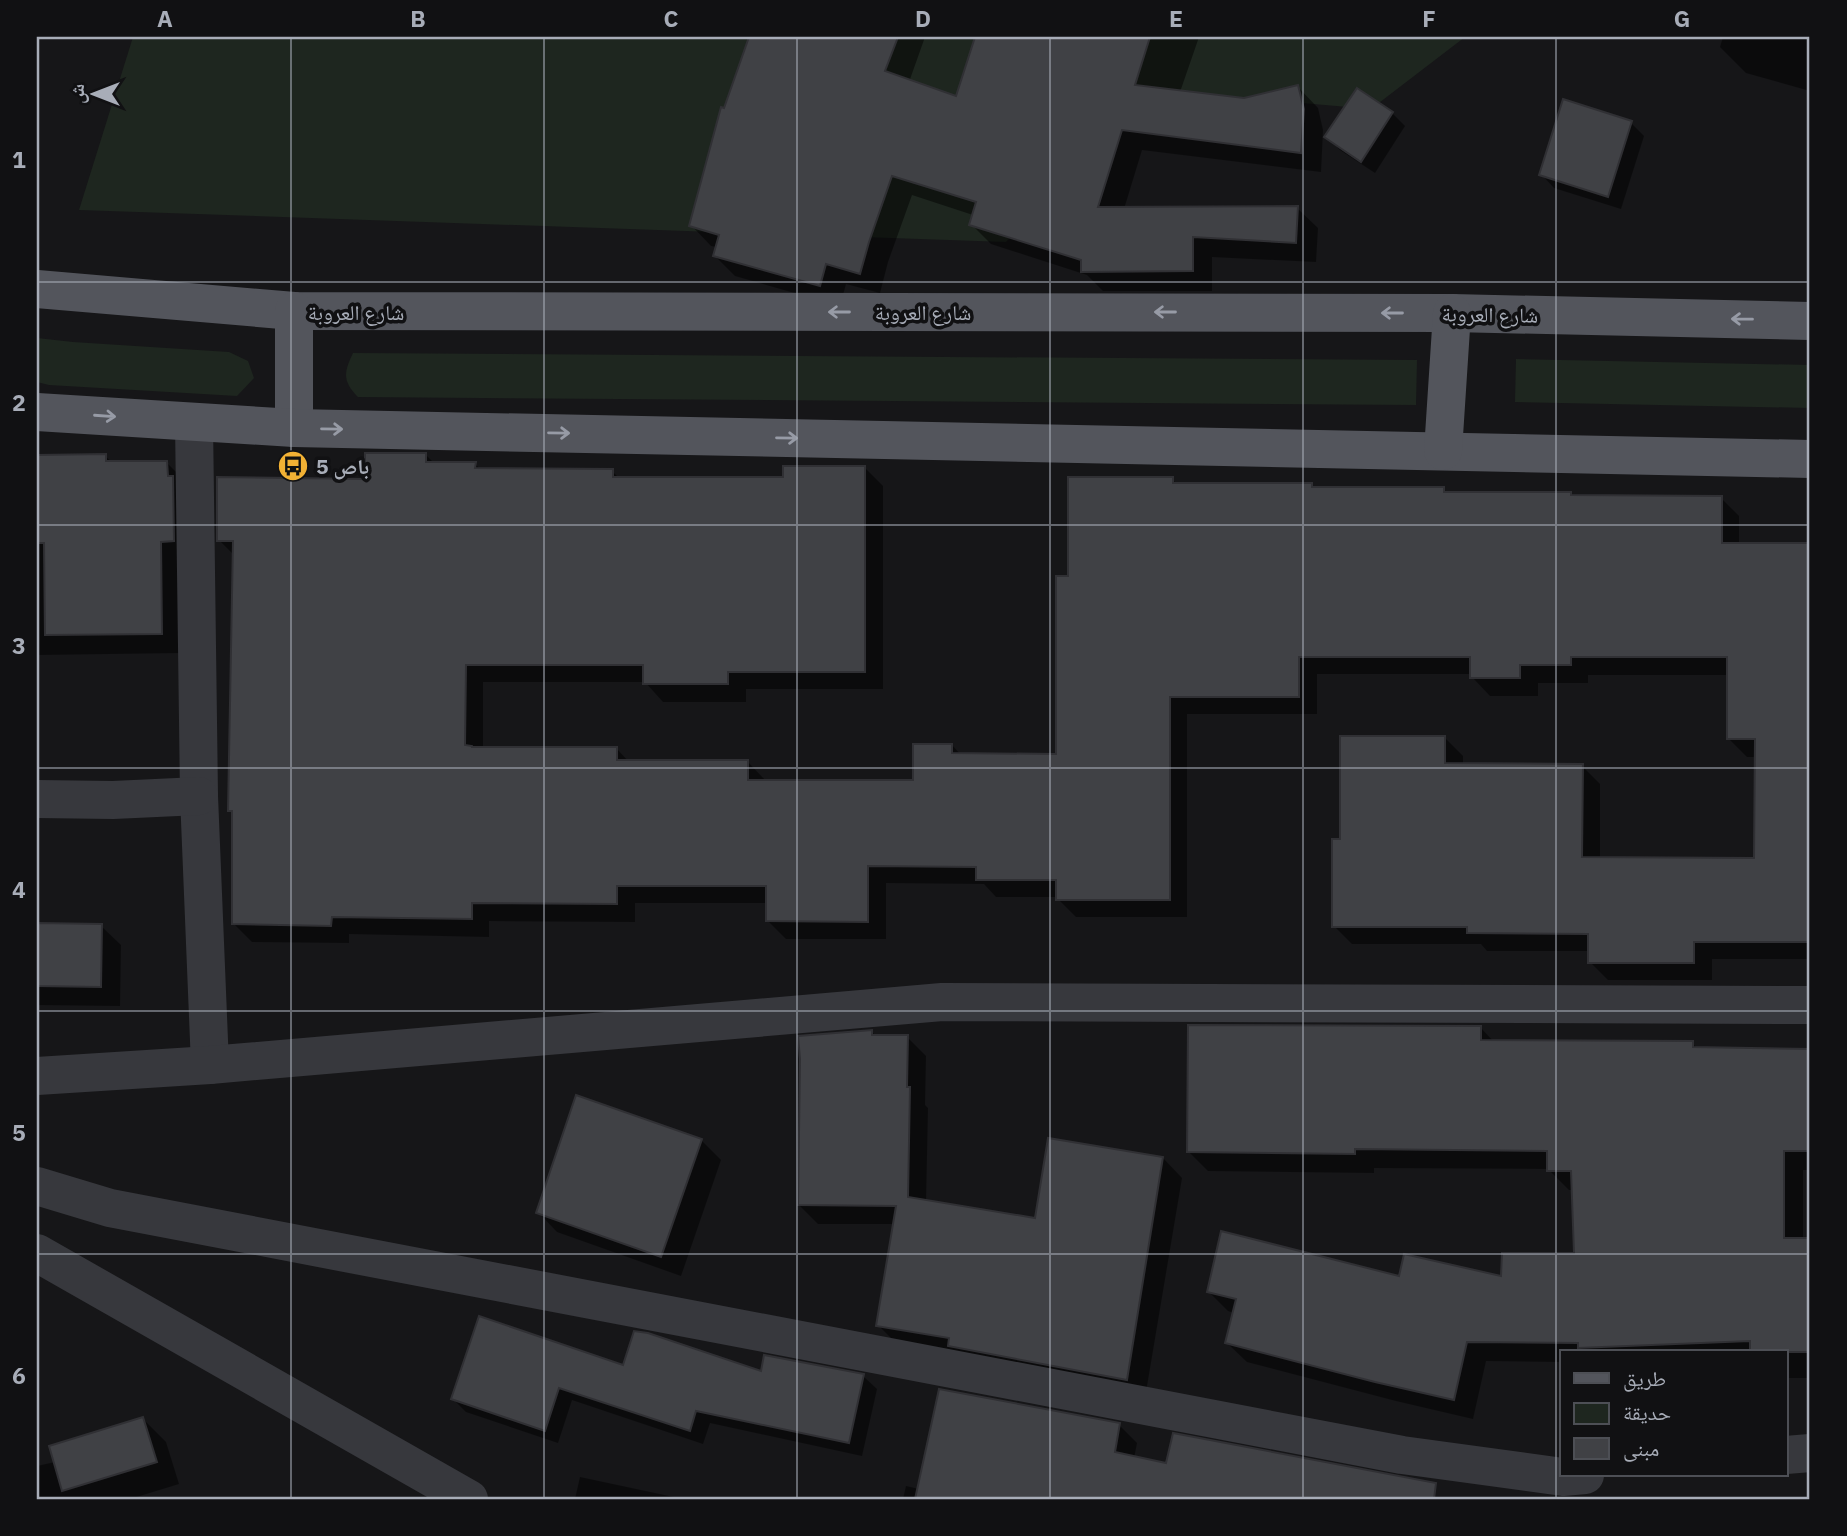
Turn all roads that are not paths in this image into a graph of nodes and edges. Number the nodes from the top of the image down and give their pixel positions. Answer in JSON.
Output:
{"nodes":[{"id":1,"x":37,"y":289,"type":"edge"},
{"id":2,"x":294,"y":312,"type":"junction"},
{"id":3,"x":1452,"y":313,"type":"junction"},
{"id":4,"x":1810,"y":321,"type":"edge"},
{"id":5,"x":37,"y":412,"type":"edge"},
{"id":6,"x":194,"y":422,"type":"junction"},
{"id":7,"x":294,"y":428,"type":"junction"},
{"id":8,"x":1443,"y":451,"type":"junction"},
{"id":9,"x":1810,"y":459,"type":"edge"},
{"id":10,"x":199,"y":796,"type":"junction"},
{"id":11,"x":37,"y":799,"type":"edge"},
{"id":12,"x":1810,"y":1005,"type":"edge"},
{"id":13,"x":210,"y":1065,"type":"junction"},
{"id":14,"x":37,"y":1076,"type":"edge"},
{"id":15,"x":37,"y":1186,"type":"edge"},
{"id":16,"x":37,"y":1253,"type":"edge"},
{"id":17,"x":1810,"y":1453,"type":"edge"},
{"id":18,"x":1787,"y":1455,"type":"edge"},
{"id":19,"x":1574,"y":1476,"type":"edge"},
{"id":20,"x":469,"y":1499,"type":"edge"}],
"edges":[{"from":1,"to":2,"type":"main road","name":"شارع العروبة"},
{"from":3,"to":2,"type":"main road","name":"شارع العروبة","one_way":true},
{"from":2,"to":7,"type":"main road"},
{"from":4,"to":3,"type":"main road","name":"شارع العروبة","one_way":true},
{"from":3,"to":8,"type":"main road"},
{"from":5,"to":6,"type":"main road","one_way":true},
{"from":6,"to":7,"type":"main road"},
{"from":6,"to":10,"type":"street"},
{"from":7,"to":8,"type":"main road","one_way":true},
{"from":8,"to":9,"type":"main road"},
{"from":10,"to":11,"type":"street"},
{"from":10,"to":13,"type":"street"},
{"from":12,"to":13,"type":"street"},
{"from":13,"to":14,"type":"street"},
{"from":15,"to":19,"type":"street"},
{"from":16,"to":20,"type":"street"},
{"from":17,"to":18,"type":"street"}]}
